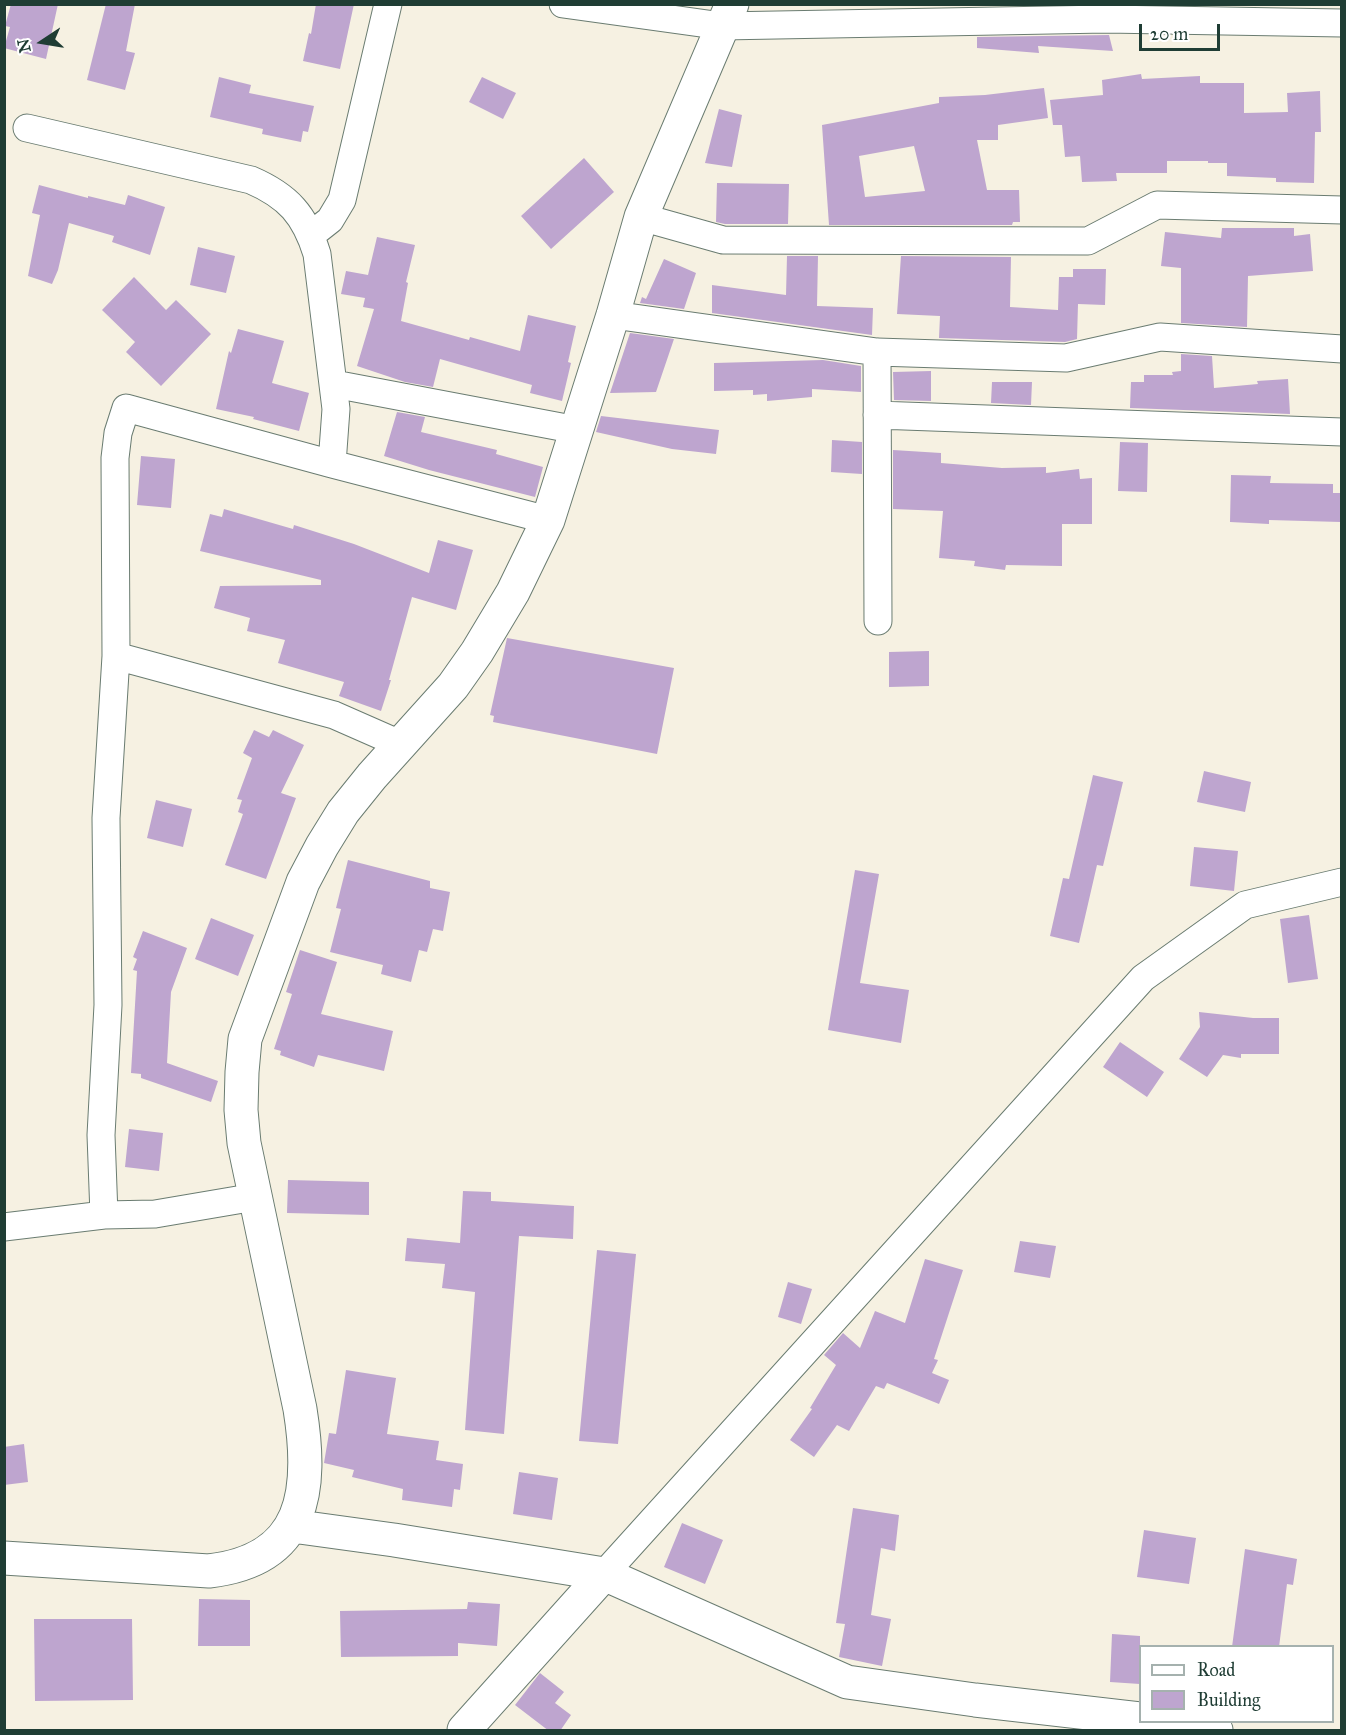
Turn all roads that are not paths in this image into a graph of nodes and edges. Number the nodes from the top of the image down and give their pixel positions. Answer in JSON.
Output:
{"nodes":[{"id":1,"x":388,"y":4,"type":"edge"},
{"id":2,"x":564,"y":4,"type":"edge"},
{"id":3,"x":727,"y":15,"type":"edge"},
{"id":4,"x":1341,"y":23,"type":"edge"},
{"id":5,"x":27,"y":129,"type":"dead end"},
{"id":6,"x":1341,"y":210,"type":"edge"},
{"id":7,"x":641,"y":217,"type":"junction"},
{"id":8,"x":311,"y":235,"type":"junction"},
{"id":9,"x":613,"y":315,"type":"junction"},
{"id":10,"x":1341,"y":349,"type":"edge"},
{"id":11,"x":877,"y":352,"type":"junction"},
{"id":12,"x":334,"y":384,"type":"junction"},
{"id":13,"x":877,"y":415,"type":"junction"},
{"id":14,"x":577,"y":430,"type":"junction"},
{"id":15,"x":1341,"y":432,"type":"edge"},
{"id":16,"x":332,"y":464,"type":"junction"},
{"id":17,"x":548,"y":520,"type":"junction"},
{"id":18,"x":878,"y":621,"type":"dead end"},
{"id":19,"x":116,"y":656,"type":"junction"},
{"id":20,"x":400,"y":744,"type":"junction"},
{"id":21,"x":1341,"y":882,"type":"edge"},
{"id":22,"x":255,"y":1197,"type":"junction"},
{"id":23,"x":104,"y":1215,"type":"junction"},
{"id":24,"x":4,"y":1227,"type":"edge"},
{"id":25,"x":292,"y":1526,"type":"junction"},
{"id":26,"x":4,"y":1558,"type":"edge"},
{"id":27,"x":604,"y":1574,"type":"junction"},
{"id":28,"x":1139,"y":1719,"type":"edge"},
{"id":29,"x":1164,"y":1723,"type":"edge"},
{"id":30,"x":464,"y":1731,"type":"edge"},
{"id":31,"x":1216,"y":1731,"type":"edge"}],
"edges":[{"from":1,"to":8,"type":"street"},
{"from":2,"to":3,"type":"street"},
{"from":3,"to":4,"type":"street"},
{"from":3,"to":7,"type":"street"},
{"from":5,"to":8,"type":"street"},
{"from":6,"to":7,"type":"street"},
{"from":7,"to":9,"type":"street"},
{"from":8,"to":12,"type":"street"},
{"from":9,"to":11,"type":"street"},
{"from":9,"to":14,"type":"street"},
{"from":10,"to":11,"type":"street"},
{"from":11,"to":13,"type":"street"},
{"from":12,"to":14,"type":"street"},
{"from":12,"to":16,"type":"street"},
{"from":13,"to":15,"type":"street"},
{"from":13,"to":18,"type":"street"},
{"from":14,"to":17,"type":"street"},
{"from":16,"to":17,"type":"street"},
{"from":16,"to":19,"type":"street"},
{"from":17,"to":20,"type":"street"},
{"from":19,"to":20,"type":"street"},
{"from":19,"to":23,"type":"street"},
{"from":20,"to":22,"type":"street"},
{"from":21,"to":27,"type":"street"},
{"from":22,"to":23,"type":"street"},
{"from":22,"to":25,"type":"street"},
{"from":23,"to":24,"type":"street"},
{"from":25,"to":26,"type":"street"},
{"from":25,"to":27,"type":"street"},
{"from":27,"to":28,"type":"street"},
{"from":27,"to":30,"type":"street"},
{"from":29,"to":31,"type":"street"}]}
